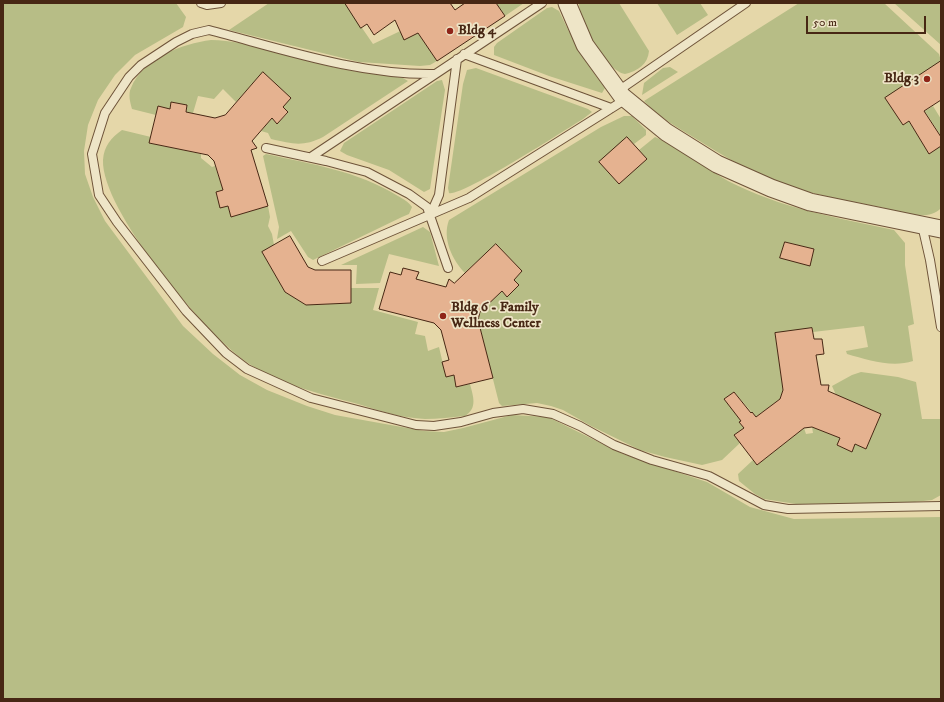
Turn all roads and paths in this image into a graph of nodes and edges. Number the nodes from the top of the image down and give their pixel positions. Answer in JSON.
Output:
{"nodes":[{"id":1,"x":201,"y":3,"type":"edge"},
{"id":2,"x":221,"y":3,"type":"edge"},
{"id":3,"x":542,"y":3,"type":"edge"},
{"id":4,"x":567,"y":3,"type":"edge"},
{"id":5,"x":746,"y":3,"type":"edge"},
{"id":6,"x":460,"y":56,"type":"junction"},
{"id":7,"x":434,"y":74,"type":"junction"},
{"id":8,"x":622,"y":95,"type":"junction"},
{"id":9,"x":611,"y":108,"type":"junction"},
{"id":10,"x":266,"y":148,"type":"dead end"},
{"id":11,"x":311,"y":157,"type":"junction"},
{"id":12,"x":430,"y":213,"type":"junction"},
{"id":13,"x":922,"y":225,"type":"junction"},
{"id":14,"x":941,"y":229,"type":"edge"},
{"id":15,"x":322,"y":261,"type":"dead end"},
{"id":16,"x":448,"y":268,"type":"dead end"},
{"id":17,"x":941,"y":327,"type":"edge"},
{"id":18,"x":941,"y":506,"type":"edge"}],
"edges":[{"from":1,"to":2,"type":"lane"},
{"from":3,"to":6,"type":"lane"},
{"from":4,"to":8,"type":"street"},
{"from":5,"to":8,"type":"lane"},
{"from":6,"to":7,"type":"lane"},
{"from":6,"to":9,"type":"lane"},
{"from":6,"to":12,"type":"lane"},
{"from":7,"to":11,"type":"lane"},
{"from":7,"to":18,"type":"lane"},
{"from":8,"to":9,"type":"lane"},
{"from":8,"to":13,"type":"street"},
{"from":9,"to":12,"type":"lane"},
{"from":10,"to":11,"type":"lane"},
{"from":11,"to":12,"type":"lane"},
{"from":12,"to":15,"type":"lane"},
{"from":12,"to":16,"type":"lane"},
{"from":13,"to":14,"type":"street"},
{"from":13,"to":17,"type":"lane"}]}
